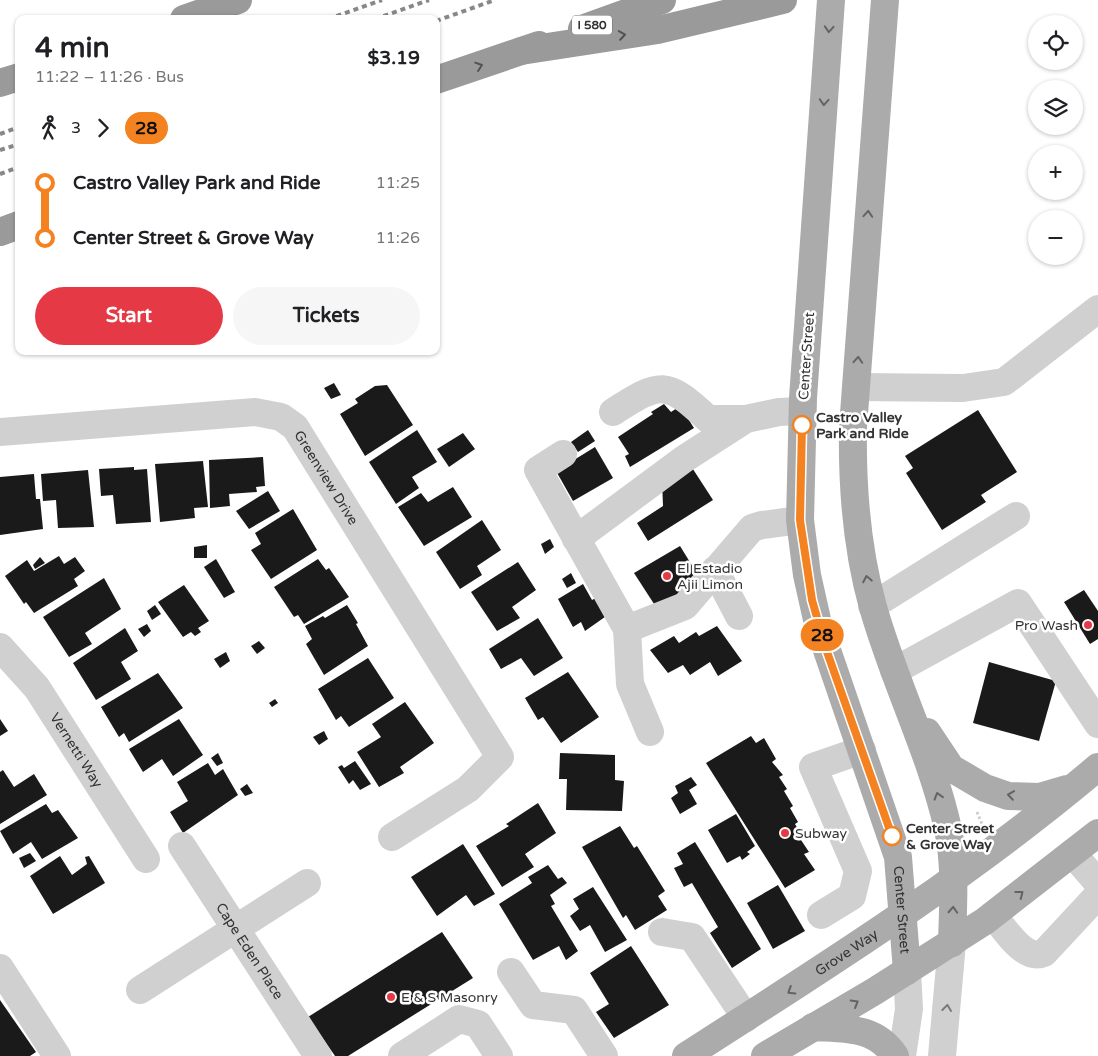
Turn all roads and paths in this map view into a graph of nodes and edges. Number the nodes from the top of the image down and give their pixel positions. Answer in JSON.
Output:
{"nodes":[{"id":1,"x":238,"y":0,"type":"edge"},
{"id":2,"x":662,"y":0,"type":"edge"},
{"id":3,"x":783,"y":0,"type":"edge"},
{"id":4,"x":832,"y":0,"type":"edge"},
{"id":5,"x":885,"y":0,"type":"edge"},
{"id":6,"x":195,"y":15,"type":"edge"},
{"id":7,"x":522,"y":51,"type":"junction"},
{"id":8,"x":15,"y":78,"type":"edge"},
{"id":9,"x":440,"y":79,"type":"edge"},
{"id":10,"x":0,"y":83,"type":"edge"},
{"id":11,"x":15,"y":226,"type":"edge"},
{"id":12,"x":0,"y":232,"type":"edge"},
{"id":13,"x":1098,"y":309,"type":"edge"},
{"id":14,"x":856,"y":387,"type":"junction"},
{"id":15,"x":802,"y":410,"type":"junction"},
{"id":16,"x":613,"y":412,"type":"dead end"},
{"id":17,"x":746,"y":419,"type":"junction"},
{"id":18,"x":0,"y":432,"type":"edge"},
{"id":19,"x":563,"y":454,"type":"dead end"},
{"id":20,"x":1016,"y":516,"type":"dead end"},
{"id":21,"x":800,"y":520,"type":"junction"},
{"id":22,"x":576,"y":539,"type":"junction"},
{"id":23,"x":714,"y":570,"type":"junction"},
{"id":24,"x":872,"y":606,"type":"junction"},
{"id":25,"x":739,"y":616,"type":"dead end"},
{"id":26,"x":627,"y":629,"type":"junction"},
{"id":27,"x":0,"y":647,"type":"edge"},
{"id":28,"x":898,"y":682,"type":"junction"},
{"id":29,"x":1098,"y":724,"type":"edge"},
{"id":30,"x":650,"y":732,"type":"dead end"},
{"id":31,"x":862,"y":750,"type":"junction"},
{"id":32,"x":1098,"y":768,"type":"edge"},
{"id":33,"x":1076,"y":786,"type":"junction"},
{"id":34,"x":977,"y":812,"type":"dead end"},
{"id":35,"x":982,"y":824,"type":"dead end"},
{"id":36,"x":1098,"y":834,"type":"edge"},
{"id":37,"x":392,"y":836,"type":"dead end"},
{"id":38,"x":182,"y":846,"type":"dead end"},
{"id":39,"x":1072,"y":853,"type":"junction"},
{"id":40,"x":146,"y":859,"type":"dead end"},
{"id":41,"x":954,"y":878,"type":"junction"},
{"id":42,"x":307,"y":883,"type":"dead end"},
{"id":43,"x":1098,"y":883,"type":"edge"},
{"id":44,"x":1098,"y":895,"type":"edge"},
{"id":45,"x":904,"y":914,"type":"junction"},
{"id":46,"x":821,"y":916,"type":"dead end"},
{"id":47,"x":993,"y":916,"type":"junction"},
{"id":48,"x":237,"y":930,"type":"junction"},
{"id":49,"x":662,"y":932,"type":"dead end"},
{"id":50,"x":952,"y":942,"type":"junction"},
{"id":51,"x":0,"y":968,"type":"edge"},
{"id":52,"x":907,"y":971,"type":"junction"},
{"id":53,"x":511,"y":972,"type":"dead end"},
{"id":54,"x":140,"y":990,"type":"dead end"},
{"id":55,"x":746,"y":1018,"type":"junction"},
{"id":56,"x":813,"y":1027,"type":"junction"},
{"id":57,"x":57,"y":1056,"type":"edge"},
{"id":58,"x":318,"y":1056,"type":"edge"},
{"id":59,"x":402,"y":1056,"type":"edge"},
{"id":60,"x":499,"y":1056,"type":"edge"},
{"id":61,"x":604,"y":1056,"type":"edge"},
{"id":62,"x":686,"y":1056,"type":"edge"},
{"id":63,"x":766,"y":1056,"type":"edge"},
{"id":64,"x":895,"y":1056,"type":"edge"},
{"id":65,"x":902,"y":1056,"type":"edge"},
{"id":66,"x":942,"y":1056,"type":"edge"}],
"edges":[{"from":1,"to":6,"type":"highway"},
{"from":2,"to":7,"type":"highway","number":"I 580"},
{"from":7,"to":3,"type":"highway","one_way":true},
{"from":4,"to":15,"type":"main road","name":"Center Street","one_way":true},
{"from":14,"to":5,"type":"main road","one_way":true},
{"from":9,"to":7,"type":"highway","number":"I 580","one_way":true},
{"from":8,"to":10,"type":"highway"},
{"from":11,"to":12,"type":"highway"},
{"from":13,"to":14,"type":"street"},
{"from":24,"to":14,"type":"main road","one_way":true},
{"from":15,"to":17,"type":"street"},
{"from":15,"to":21,"type":"main road","name":"Center Street"},
{"from":16,"to":17,"type":"street"},
{"from":17,"to":22,"type":"street"},
{"from":18,"to":37,"type":"street","name":"Greenview Drive"},
{"from":19,"to":22,"type":"street"},
{"from":20,"to":24,"type":"street"},
{"from":21,"to":23,"type":"street"},
{"from":21,"to":31,"type":"main road","name":"Center Street"},
{"from":22,"to":26,"type":"street"},
{"from":23,"to":25,"type":"street"},
{"from":23,"to":26,"type":"street"},
{"from":24,"to":28,"type":"main road"},
{"from":26,"to":30,"type":"street"},
{"from":27,"to":40,"type":"street","name":"Vernetti Way"},
{"from":28,"to":29,"type":"street"},
{"from":33,"to":28,"type":"main road","one_way":true},
{"from":41,"to":28,"type":"main road","one_way":true},
{"from":31,"to":45,"type":"main road","name":"Center Street"},
{"from":31,"to":46,"type":"street"},
{"from":32,"to":33,"type":"main road","name":"Grove Way"},
{"from":33,"to":41,"type":"main road","name":"Grove Way"},
{"from":34,"to":35,"type":"path"},
{"from":36,"to":39,"type":"main road"},
{"from":38,"to":48,"type":"street","name":"Cape Eden Place"},
{"from":39,"to":43,"type":"street"},
{"from":47,"to":39,"type":"main road","one_way":true},
{"from":41,"to":45,"type":"main road","name":"Grove Way"},
{"from":50,"to":41,"type":"main road","one_way":true},
{"from":42,"to":48,"type":"street"},
{"from":44,"to":47,"type":"street"},
{"from":45,"to":52,"type":"main road","name":"Center Street"},
{"from":45,"to":55,"type":"main road","name":"Grove Way","one_way":true},
{"from":47,"to":50,"type":"main road"},
{"from":48,"to":54,"type":"street"},
{"from":48,"to":58,"type":"street","name":"Cape Eden Place"},
{"from":49,"to":55,"type":"street"},
{"from":50,"to":52,"type":"main road"},
{"from":66,"to":50,"type":"street","one_way":true},
{"from":51,"to":57,"type":"street"},
{"from":56,"to":52,"type":"main road","one_way":true},
{"from":52,"to":65,"type":"street","name":"Center Street"},
{"from":53,"to":61,"type":"street"},
{"from":55,"to":62,"type":"main road","name":"Grove Way"},
{"from":56,"to":63,"type":"main road"},
{"from":56,"to":64,"type":"main road"},
{"from":59,"to":60,"type":"street"}]}
